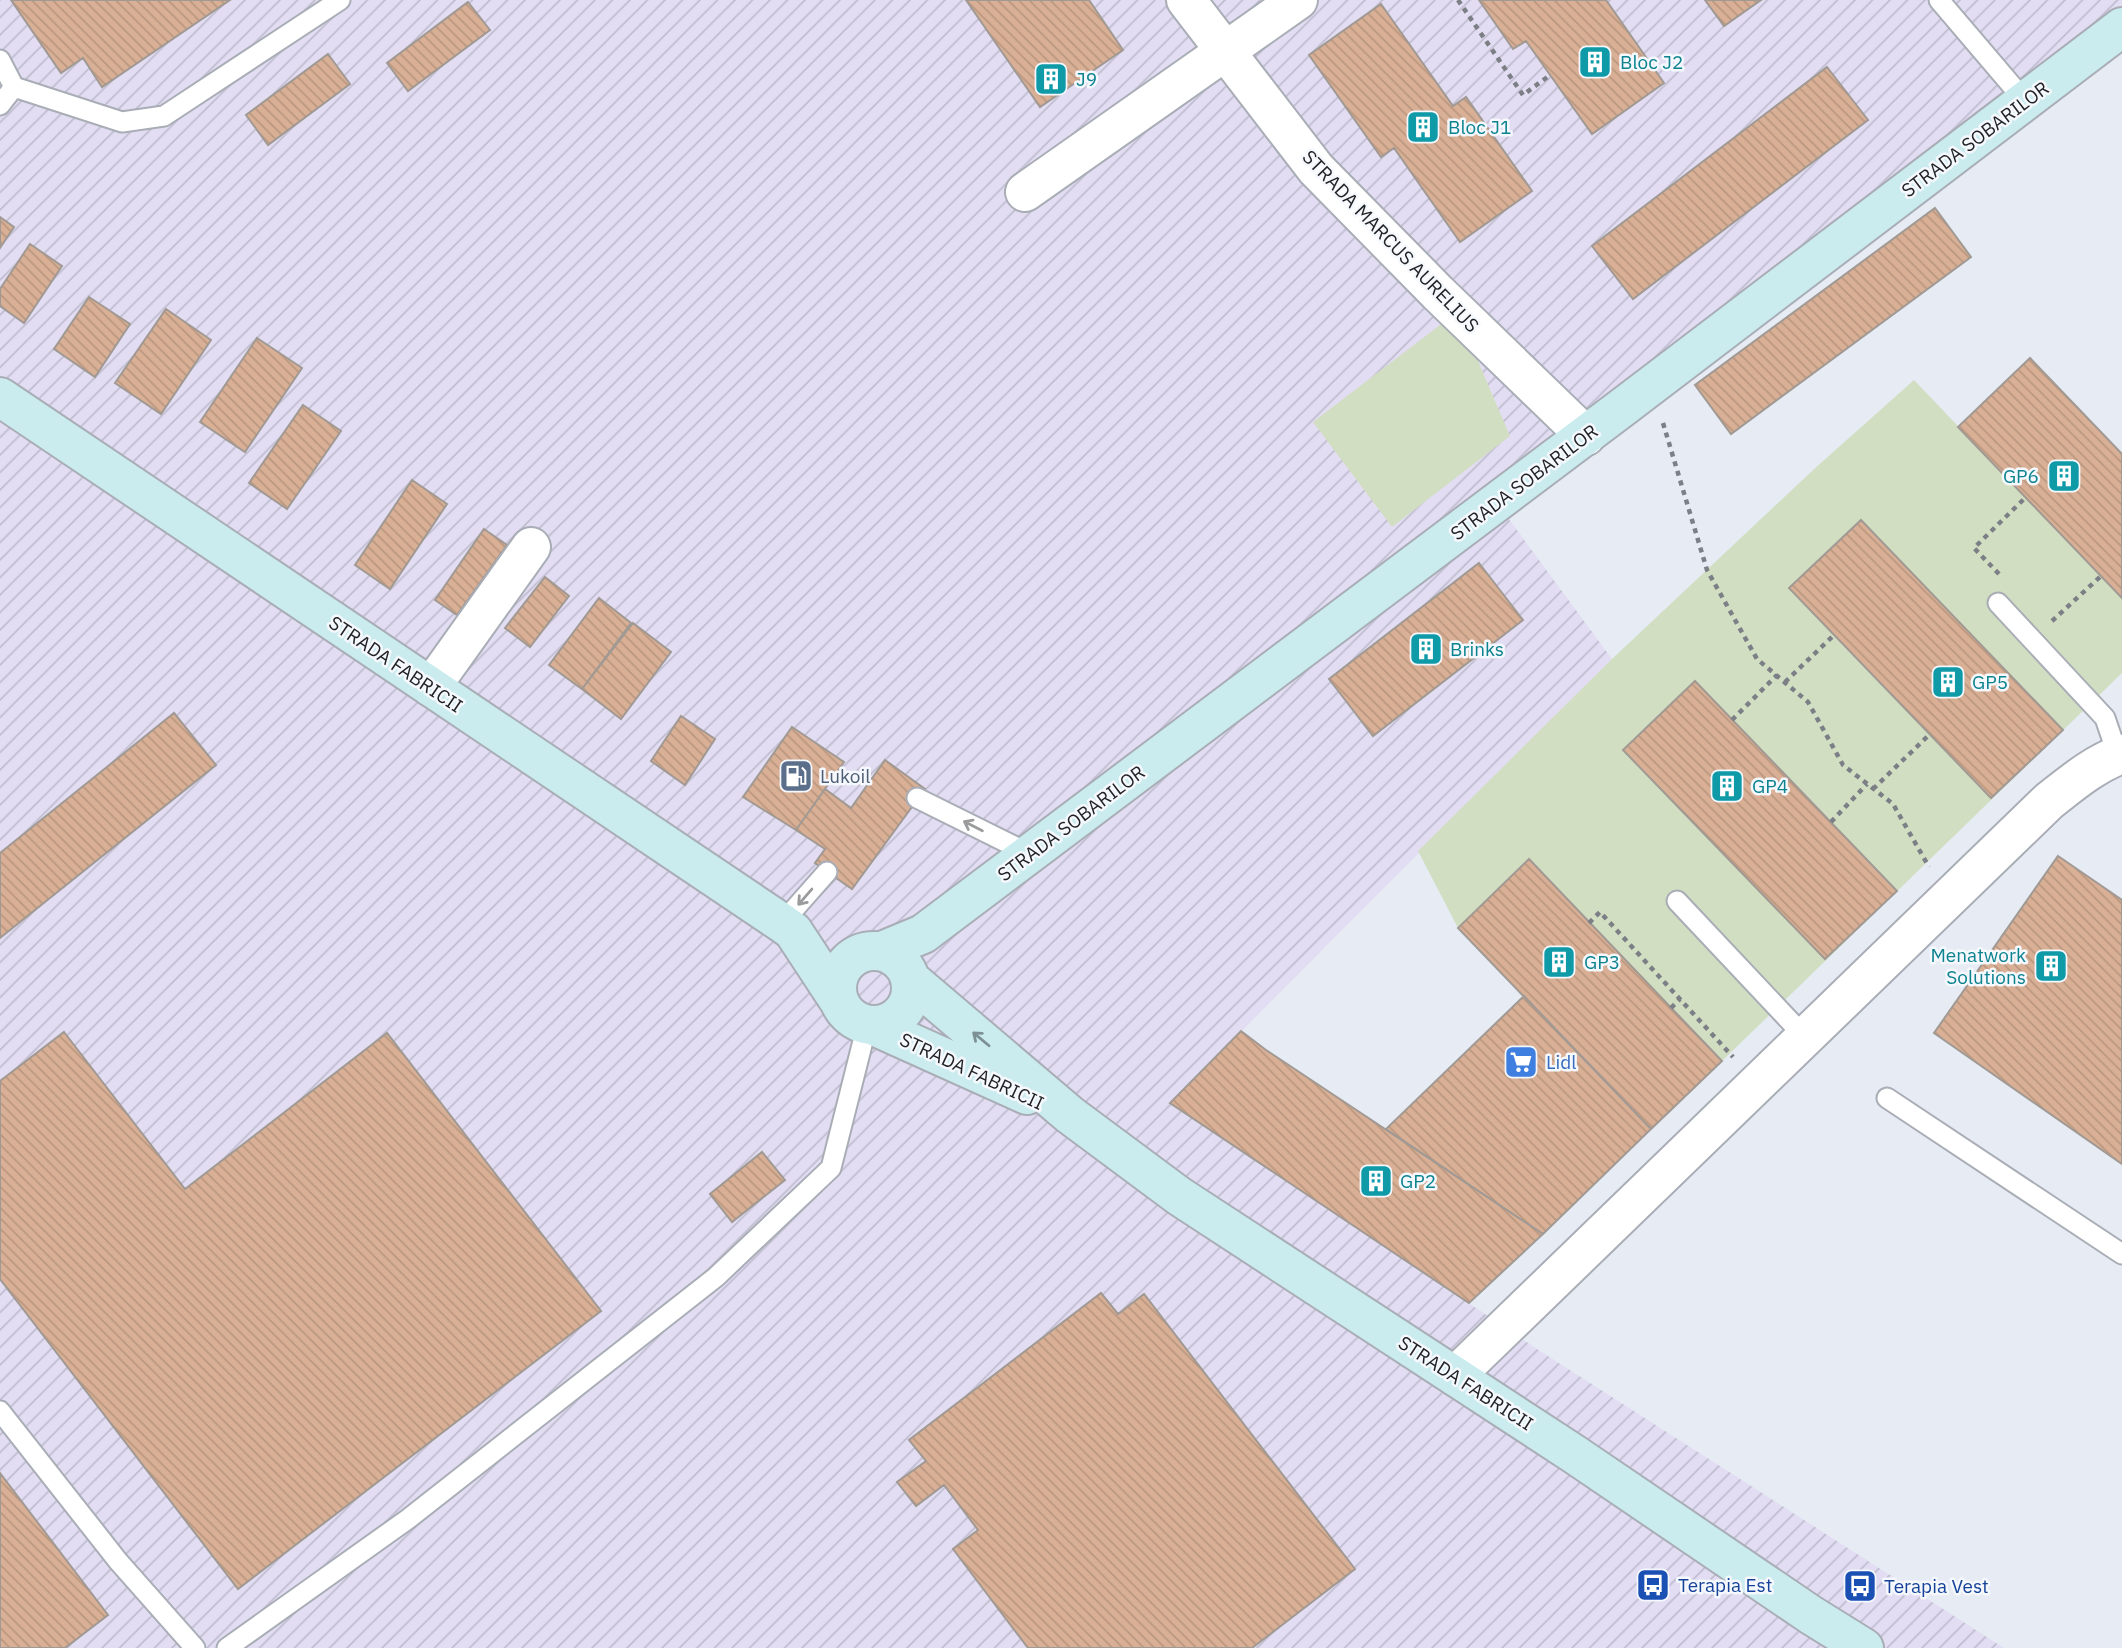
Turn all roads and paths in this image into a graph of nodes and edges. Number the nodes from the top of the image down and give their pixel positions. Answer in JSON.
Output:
{"nodes":[{"id":1,"x":340,"y":0,"type":"edge"},
{"id":2,"x":1186,"y":0,"type":"edge"},
{"id":3,"x":1298,"y":0,"type":"edge"},
{"id":4,"x":1458,"y":0,"type":"edge"},
{"id":5,"x":1939,"y":0,"type":"edge"},
{"id":6,"x":2122,"y":27,"type":"edge"},
{"id":7,"x":1225,"y":51,"type":"junction"},
{"id":8,"x":0,"y":60,"type":"edge"},
{"id":9,"x":1550,"y":75,"type":"dead end"},
{"id":10,"x":13,"y":87,"type":"junction"},
{"id":11,"x":2025,"y":101,"type":"junction"},
{"id":12,"x":0,"y":105,"type":"edge"},
{"id":13,"x":1025,"y":192,"type":"dead end"},
{"id":14,"x":1652,"y":384,"type":"junction"},
{"id":15,"x":0,"y":397,"type":"edge"},
{"id":16,"x":1586,"y":436,"type":"junction"},
{"id":17,"x":2026,"y":498,"type":"dead end"},
{"id":18,"x":531,"y":547,"type":"dead end"},
{"id":19,"x":2101,"y":576,"type":"dead end"},
{"id":20,"x":2002,"y":577,"type":"dead end"},
{"id":21,"x":1998,"y":603,"type":"dead end"},
{"id":22,"x":2048,"y":625,"type":"dead end"},
{"id":23,"x":1834,"y":635,"type":"dead end"},
{"id":24,"x":1777,"y":675,"type":"junction"},
{"id":25,"x":1785,"y":682,"type":"junction"},
{"id":26,"x":431,"y":687,"type":"junction"},
{"id":27,"x":1732,"y":720,"type":"dead end"},
{"id":28,"x":1930,"y":734,"type":"dead end"},
{"id":29,"x":2120,"y":755,"type":"edge"},
{"id":30,"x":1867,"y":784,"type":"junction"},
{"id":31,"x":1873,"y":789,"type":"junction"},
{"id":32,"x":917,"y":798,"type":"dead end"},
{"id":33,"x":1831,"y":822,"type":"dead end"},
{"id":34,"x":1030,"y":854,"type":"junction"},
{"id":35,"x":827,"y":872,"type":"dead end"},
{"id":36,"x":1952,"y":894,"type":"junction"},
{"id":37,"x":1677,"y":901,"type":"dead end"},
{"id":38,"x":1589,"y":923,"type":"dead end"},
{"id":39,"x":787,"y":927,"type":"junction"},
{"id":40,"x":897,"y":956,"type":"junction"},
{"id":41,"x":837,"y":998,"type":"junction"},
{"id":42,"x":1680,"y":999,"type":"junction"},
{"id":43,"x":1671,"y":1007,"type":"dead end"},
{"id":44,"x":871,"y":1026,"type":"junction"},
{"id":45,"x":1805,"y":1037,"type":"junction"},
{"id":46,"x":1757,"y":1084,"type":"junction"},
{"id":47,"x":1887,"y":1098,"type":"dead end"},
{"id":48,"x":1070,"y":1115,"type":"junction"},
{"id":49,"x":2122,"y":1254,"type":"edge"},
{"id":50,"x":1455,"y":1376,"type":"junction"},
{"id":51,"x":0,"y":1411,"type":"edge"},
{"id":52,"x":195,"y":1648,"type":"edge"},
{"id":53,"x":227,"y":1648,"type":"edge"},
{"id":54,"x":1864,"y":1648,"type":"edge"}],
"edges":[{"from":1,"to":10,"type":"lane"},
{"from":2,"to":7,"type":"street","name":"STRADA MARCUS AURELIUS"},
{"from":3,"to":7,"type":"street"},
{"from":4,"to":9,"type":"path"},
{"from":5,"to":11,"type":"lane"},
{"from":6,"to":11,"type":"main road","name":"STRADA SOBARILOR"},
{"from":7,"to":13,"type":"street"},
{"from":7,"to":16,"type":"street","name":"STRADA MARCUS AURELIUS"},
{"from":8,"to":10,"type":"lane"},
{"from":10,"to":12,"type":"lane"},
{"from":11,"to":14,"type":"main road","name":"STRADA SOBARILOR"},
{"from":14,"to":16,"type":"main road","name":"STRADA SOBARILOR"},
{"from":14,"to":24,"type":"path"},
{"from":15,"to":26,"type":"main road","name":"STRADA FABRICII"},
{"from":16,"to":34,"type":"main road","name":"STRADA SOBARILOR"},
{"from":17,"to":20,"type":"path"},
{"from":18,"to":26,"type":"street"},
{"from":19,"to":22,"type":"path"},
{"from":21,"to":29,"type":"lane"},
{"from":23,"to":25,"type":"path"},
{"from":24,"to":25,"type":"path"},
{"from":24,"to":27,"type":"path"},
{"from":25,"to":30,"type":"path"},
{"from":26,"to":39,"type":"main road","name":"STRADA FABRICII"},
{"from":28,"to":31,"type":"path"},
{"from":29,"to":36,"type":"street"},
{"from":30,"to":31,"type":"path"},
{"from":30,"to":33,"type":"path"},
{"from":31,"to":36,"type":"path"},
{"from":34,"to":32,"type":"lane","one_way":true},
{"from":34,"to":40,"type":"main road","name":"STRADA SOBARILOR"},
{"from":35,"to":39,"type":"lane","one_way":true},
{"from":36,"to":45,"type":"street"},
{"from":37,"to":45,"type":"lane"},
{"from":38,"to":42,"type":"path"},
{"from":39,"to":40,"type":"main road","name":"STRADA FABRICII"},
{"from":39,"to":41,"type":"main road","name":"STRADA FABRICII"},
{"from":40,"to":41,"type":"main road"},
{"from":40,"to":44,"type":"main road"},
{"from":48,"to":40,"type":"main road","name":"STRADA FABRICII","one_way":true},
{"from":41,"to":44,"type":"main road"},
{"from":42,"to":43,"type":"path"},
{"from":42,"to":46,"type":"path"},
{"from":44,"to":48,"type":"main road","name":"STRADA FABRICII"},
{"from":44,"to":53,"type":"lane"},
{"from":45,"to":46,"type":"street"},
{"from":46,"to":50,"type":"street"},
{"from":47,"to":49,"type":"lane"},
{"from":48,"to":50,"type":"main road","name":"STRADA FABRICII"},
{"from":50,"to":54,"type":"main road","name":"STRADA FABRICII"},
{"from":51,"to":52,"type":"lane"}]}
